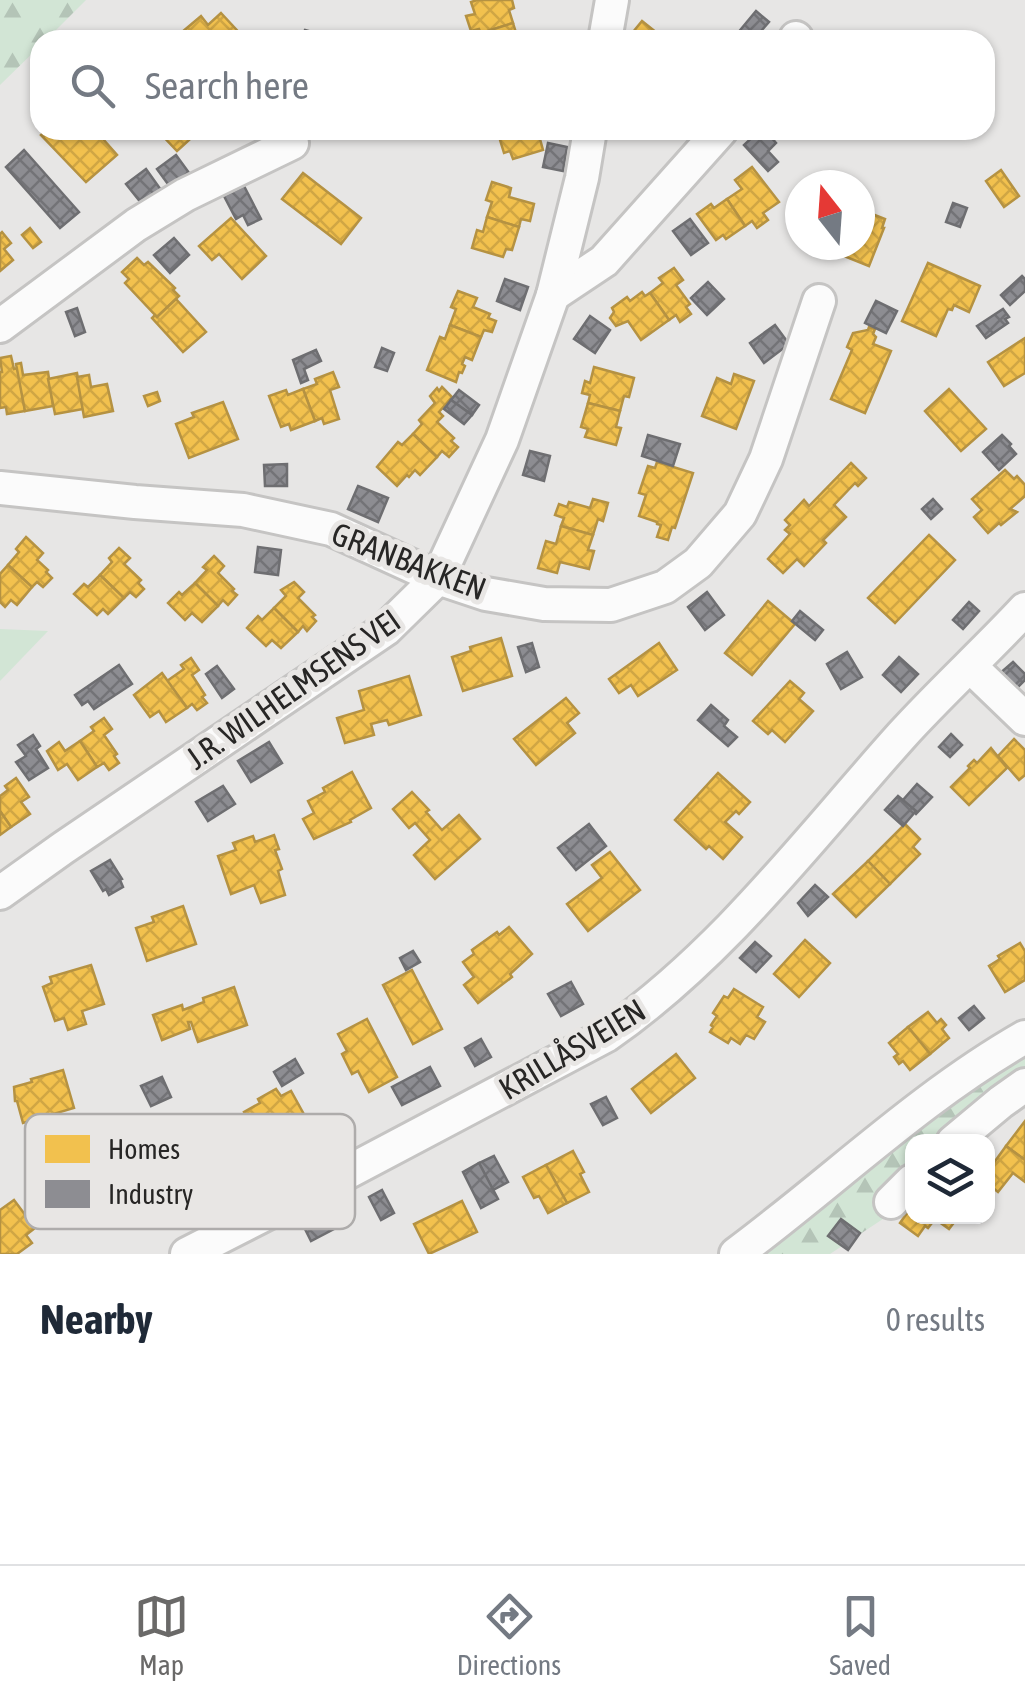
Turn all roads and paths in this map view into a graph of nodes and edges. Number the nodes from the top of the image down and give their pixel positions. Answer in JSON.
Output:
{"nodes":[{"id":1,"x":612,"y":0,"type":"edge"},
{"id":2,"x":607,"y":30,"type":"edge"},
{"id":3,"x":588,"y":140,"type":"edge"},
{"id":4,"x":712,"y":140,"type":"edge"},
{"id":5,"x":292,"y":143,"type":"dead end"},
{"id":6,"x":552,"y":295,"type":"junction"},
{"id":7,"x":819,"y":302,"type":"dead end"},
{"id":8,"x":0,"y":326,"type":"edge"},
{"id":9,"x":0,"y":488,"type":"edge"},
{"id":10,"x":438,"y":578,"type":"junction"},
{"id":11,"x":1025,"y":609,"type":"edge"},
{"id":12,"x":971,"y":667,"type":"junction"},
{"id":13,"x":1025,"y":718,"type":"edge"},
{"id":14,"x":0,"y":893,"type":"edge"},
{"id":15,"x":1025,"y":1037,"type":"edge"},
{"id":16,"x":1025,"y":1085,"type":"edge"},
{"id":17,"x":963,"y":1134,"type":"edge"},
{"id":18,"x":355,"y":1169,"type":"edge"},
{"id":19,"x":237,"y":1229,"type":"edge"},
{"id":20,"x":188,"y":1254,"type":"edge"},
{"id":21,"x":736,"y":1254,"type":"edge"}],
"edges":[{"from":1,"to":2,"type":"street"},
{"from":3,"to":6,"type":"street","name":"J.R. WILHELMSENS VEI"},
{"from":4,"to":6,"type":"street"},
{"from":5,"to":8,"type":"street"},
{"from":6,"to":10,"type":"street","name":"J.R. WILHELMSENS VEI"},
{"from":7,"to":10,"type":"street","name":"GRANBAKKEN"},
{"from":9,"to":10,"type":"street","name":"GRANBAKKEN"},
{"from":10,"to":14,"type":"street","name":"J.R. WILHELMSENS VEI"},
{"from":11,"to":12,"type":"street","name":"KRILLÅSVEIEN"},
{"from":12,"to":13,"type":"street"},
{"from":12,"to":18,"type":"street","name":"KRILLÅSVEIEN"},
{"from":15,"to":21,"type":"street"},
{"from":16,"to":17,"type":"street"},
{"from":19,"to":20,"type":"street","name":"KRILLÅSVEIEN"}]}
